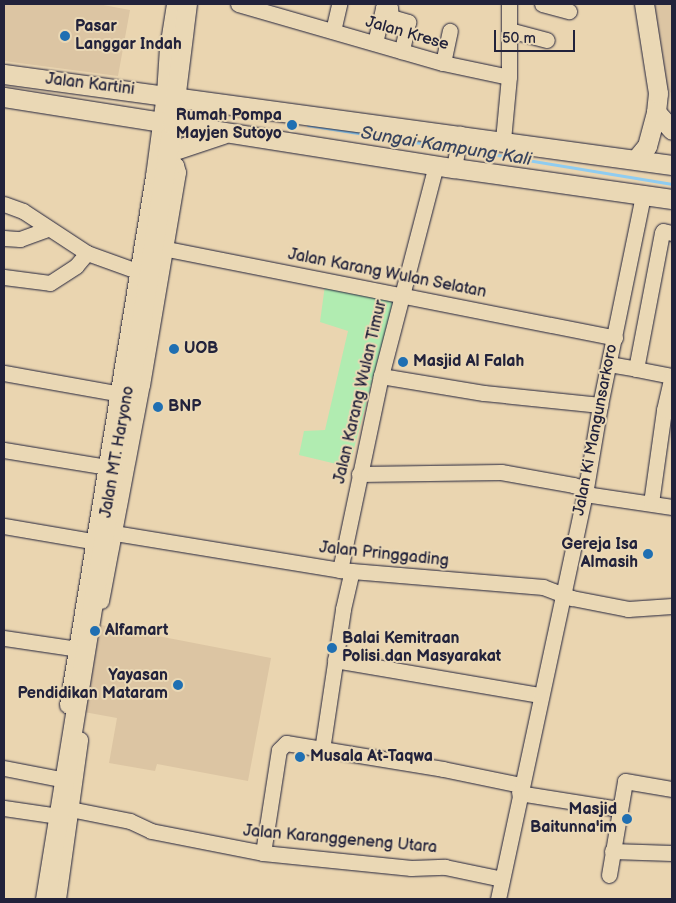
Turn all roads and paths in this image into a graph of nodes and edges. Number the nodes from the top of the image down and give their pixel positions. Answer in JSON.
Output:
{"nodes":[{"id":1,"x":238,"y":4,"type":"edge"},
{"id":2,"x":338,"y":4,"type":"edge"},
{"id":3,"x":509,"y":4,"type":"edge"},
{"id":4,"x":542,"y":4,"type":"edge"},
{"id":5,"x":644,"y":4,"type":"edge"},
{"id":6,"x":180,"y":5,"type":"edge"},
{"id":7,"x":569,"y":11,"type":"dead end"},
{"id":8,"x":509,"y":30,"type":"junction"},
{"id":9,"x":333,"y":31,"type":"junction"},
{"id":10,"x":450,"y":31,"type":"dead end"},
{"id":11,"x":547,"y":40,"type":"dead end"},
{"id":12,"x":375,"y":43,"type":"junction"},
{"id":13,"x":402,"y":51,"type":"junction"},
{"id":14,"x":443,"y":63,"type":"junction"},
{"id":15,"x":4,"y":74,"type":"edge"},
{"id":16,"x":509,"y":77,"type":"junction"},
{"id":17,"x":178,"y":96,"type":"junction"},
{"id":18,"x":4,"y":97,"type":"edge"},
{"id":19,"x":662,"y":103,"type":"edge"},
{"id":20,"x":166,"y":123,"type":"junction"},
{"id":21,"x":672,"y":130,"type":"edge"},
{"id":22,"x":226,"y":132,"type":"junction"},
{"id":23,"x":503,"y":140,"type":"junction"},
{"id":24,"x":453,"y":154,"type":"junction"},
{"id":25,"x":166,"y":155,"type":"junction"},
{"id":26,"x":636,"y":159,"type":"junction"},
{"id":27,"x":672,"y":165,"type":"edge"},
{"id":28,"x":643,"y":195,"type":"junction"},
{"id":29,"x":672,"y":199,"type":"edge"},
{"id":30,"x":4,"y":204,"type":"edge"},
{"id":31,"x":48,"y":229,"type":"junction"},
{"id":32,"x":672,"y":233,"type":"edge"},
{"id":33,"x":4,"y":238,"type":"edge"},
{"id":34,"x":158,"y":247,"type":"junction"},
{"id":35,"x":87,"y":253,"type":"junction"},
{"id":36,"x":142,"y":272,"type":"junction"},
{"id":37,"x":4,"y":277,"type":"edge"},
{"id":38,"x":626,"y":284,"type":"junction"},
{"id":39,"x":651,"y":289,"type":"junction"},
{"id":40,"x":403,"y":294,"type":"junction"},
{"id":41,"x":614,"y":338,"type":"junction"},
{"id":42,"x":609,"y":364,"type":"junction"},
{"id":43,"x":636,"y":369,"type":"junction"},
{"id":44,"x":4,"y":373,"type":"edge"},
{"id":45,"x":381,"y":376,"type":"junction"},
{"id":46,"x":672,"y":378,"type":"edge"},
{"id":47,"x":122,"y":395,"type":"junction"},
{"id":48,"x":600,"y":405,"type":"junction"},
{"id":49,"x":4,"y":450,"type":"edge"},
{"id":50,"x":110,"y":467,"type":"junction"},
{"id":51,"x":359,"y":474,"type":"junction"},
{"id":52,"x":593,"y":494,"type":"junction"},
{"id":53,"x":114,"y":503,"type":"junction"},
{"id":54,"x":650,"y":503,"type":"junction"},
{"id":55,"x":672,"y":507,"type":"edge"},
{"id":56,"x":4,"y":526,"type":"edge"},
{"id":57,"x":104,"y":537,"type":"junction"},
{"id":58,"x":346,"y":571,"type":"junction"},
{"id":59,"x":567,"y":595,"type":"junction"},
{"id":60,"x":672,"y":606,"type":"edge"},
{"id":61,"x":4,"y":638,"type":"edge"},
{"id":62,"x":84,"y":657,"type":"junction"},
{"id":63,"x":335,"y":660,"type":"junction"},
{"id":64,"x":76,"y":682,"type":"junction"},
{"id":65,"x":540,"y":695,"type":"junction"},
{"id":66,"x":79,"y":719,"type":"junction"},
{"id":67,"x":322,"y":750,"type":"junction"},
{"id":68,"x":4,"y":768,"type":"edge"},
{"id":69,"x":61,"y":779,"type":"junction"},
{"id":70,"x":520,"y":789,"type":"junction"},
{"id":71,"x":672,"y":789,"type":"edge"},
{"id":72,"x":4,"y":808,"type":"edge"},
{"id":73,"x":619,"y":809,"type":"junction"},
{"id":74,"x":61,"y":819,"type":"junction"},
{"id":75,"x":612,"y":851,"type":"junction"},
{"id":76,"x":263,"y":853,"type":"junction"},
{"id":77,"x":672,"y":853,"type":"edge"},
{"id":78,"x":609,"y":875,"type":"dead end"},
{"id":79,"x":502,"y":879,"type":"junction"},
{"id":80,"x":37,"y":899,"type":"edge"},
{"id":81,"x":45,"y":899,"type":"edge"},
{"id":82,"x":58,"y":899,"type":"edge"},
{"id":83,"x":498,"y":899,"type":"edge"}],
"edges":[{"from":1,"to":9,"type":"street","name":"Jalan Krese"},
{"from":2,"to":9,"type":"street"},
{"from":3,"to":8,"type":"street"},
{"from":4,"to":7,"type":"street"},
{"from":5,"to":19,"type":"main road"},
{"from":6,"to":17,"type":"main road"},
{"from":6,"to":17,"type":"street"},
{"from":8,"to":11,"type":"street"},
{"from":8,"to":16,"type":"street"},
{"from":9,"to":12,"type":"street","name":"Jalan Krese"},
{"from":10,"to":14,"type":"street"},
{"from":12,"to":13,"type":"street","name":"Jalan Krese"},
{"from":12,"to":13,"type":"street"},
{"from":13,"to":14,"type":"street","name":"Jalan Krese"},
{"from":14,"to":16,"type":"street","name":"Jalan Krese"},
{"from":15,"to":17,"type":"main road","name":"Jalan Kartini"},
{"from":16,"to":23,"type":"street"},
{"from":17,"to":20,"type":"main road","name":"Jalan MT. Haryono"},
{"from":17,"to":24,"type":"main road","name":"Jalan Kartini"},
{"from":18,"to":20,"type":"main road","name":"Jalan Kartini"},
{"from":19,"to":21,"type":"main road"},
{"from":19,"to":26,"type":"main road"},
{"from":20,"to":22,"type":"main road","name":"Jalan Kartini"},
{"from":20,"to":25,"type":"main road","name":"Jalan MT. Haryono"},
{"from":20,"to":36,"type":"street"},
{"from":22,"to":24,"type":"main road","name":"Jalan Kartini"},
{"from":22,"to":25,"type":"main road"},
{"from":23,"to":24,"type":"main road"},
{"from":23,"to":26,"type":"main road"},
{"from":24,"to":28,"type":"main road"},
{"from":24,"to":40,"type":"street","name":"Jalan Karang Wulan Timur"},
{"from":25,"to":34,"type":"main road","name":"Jalan MT. Haryono"},
{"from":26,"to":27,"type":"main road"},
{"from":28,"to":29,"type":"main road"},
{"from":28,"to":38,"type":"street","name":"Jalan Ki Mangunsarkoro"},
{"from":30,"to":31,"type":"street"},
{"from":31,"to":33,"type":"street"},
{"from":31,"to":35,"type":"street"},
{"from":32,"to":39,"type":"street"},
{"from":34,"to":36,"type":"main road","name":"Jalan MT. Haryono"},
{"from":34,"to":40,"type":"street","name":"Jalan Karang Wulan Selatan"},
{"from":34,"to":53,"type":"street"},
{"from":35,"to":36,"type":"street"},
{"from":35,"to":37,"type":"street"},
{"from":36,"to":47,"type":"main road","name":"Jalan MT. Haryono"},
{"from":38,"to":39,"type":"street"},
{"from":38,"to":41,"type":"street","name":"Jalan Ki Mangunsarkoro"},
{"from":39,"to":43,"type":"street"},
{"from":40,"to":41,"type":"street","name":"Jalan Karang Wulan Selatan"},
{"from":40,"to":45,"type":"street","name":"Jalan Karang Wulan Timur"},
{"from":41,"to":42,"type":"street","name":"Jalan Ki Mangunsarkoro"},
{"from":42,"to":43,"type":"street"},
{"from":42,"to":48,"type":"street","name":"Jalan Ki Mangunsarkoro"},
{"from":43,"to":46,"type":"street"},
{"from":44,"to":47,"type":"street"},
{"from":45,"to":48,"type":"street"},
{"from":45,"to":51,"type":"street","name":"Jalan Karang Wulan Timur"},
{"from":46,"to":54,"type":"street"},
{"from":47,"to":50,"type":"main road","name":"Jalan MT. Haryono"},
{"from":48,"to":52,"type":"street","name":"Jalan Ki Mangunsarkoro"},
{"from":49,"to":50,"type":"street"},
{"from":50,"to":53,"type":"main road","name":"Jalan MT. Haryono"},
{"from":50,"to":57,"type":"street"},
{"from":51,"to":52,"type":"street"},
{"from":51,"to":58,"type":"street","name":"Jalan Karang Wulan Timur"},
{"from":52,"to":54,"type":"street"},
{"from":52,"to":59,"type":"street","name":"Jalan Ki Mangunsarkoro"},
{"from":53,"to":57,"type":"main road","name":"Jalan MT. Haryono"},
{"from":54,"to":55,"type":"street"},
{"from":56,"to":57,"type":"street","name":"Jalan Pringgading"},
{"from":57,"to":58,"type":"street","name":"Jalan Pringgading"},
{"from":57,"to":62,"type":"main road","name":"Jalan MT. Haryono"},
{"from":58,"to":59,"type":"street","name":"Jalan Pringgading"},
{"from":58,"to":63,"type":"street","name":"Jalan Karang Wulan Timur"},
{"from":59,"to":60,"type":"street","name":"Jalan Pringgading"},
{"from":59,"to":65,"type":"street","name":"Jalan Ki Mangunsarkoro"},
{"from":61,"to":62,"type":"street"},
{"from":62,"to":64,"type":"main road","name":"Jalan MT. Haryono"},
{"from":63,"to":65,"type":"street"},
{"from":63,"to":67,"type":"street","name":"Jalan Karang Wulan Timur"},
{"from":64,"to":66,"type":"main road","name":"Jalan MT. Haryono"},
{"from":64,"to":69,"type":"street"},
{"from":65,"to":70,"type":"street","name":"Jalan Ki Mangunsarkoro"},
{"from":66,"to":69,"type":"main road","name":"Jalan MT. Haryono"},
{"from":66,"to":74,"type":"street"},
{"from":67,"to":70,"type":"street"},
{"from":67,"to":76,"type":"street"},
{"from":68,"to":69,"type":"street"},
{"from":69,"to":74,"type":"main road","name":"Jalan MT. Haryono"},
{"from":70,"to":73,"type":"street"},
{"from":70,"to":79,"type":"street","name":"Jalan Ki Mangunsarkoro"},
{"from":71,"to":73,"type":"street"},
{"from":72,"to":74,"type":"street","name":"Jalan Karanggeneng Utara"},
{"from":73,"to":75,"type":"street"},
{"from":74,"to":76,"type":"street","name":"Jalan Karanggeneng Utara"},
{"from":74,"to":80,"type":"street"},
{"from":74,"to":81,"type":"main road","name":"Jalan MT. Haryono"},
{"from":74,"to":82,"type":"street"},
{"from":75,"to":77,"type":"street"},
{"from":75,"to":78,"type":"street"},
{"from":76,"to":79,"type":"street","name":"Jalan Karanggeneng Utara"},
{"from":79,"to":83,"type":"street","name":"Jalan Ki Mangunsarkoro"}]}
